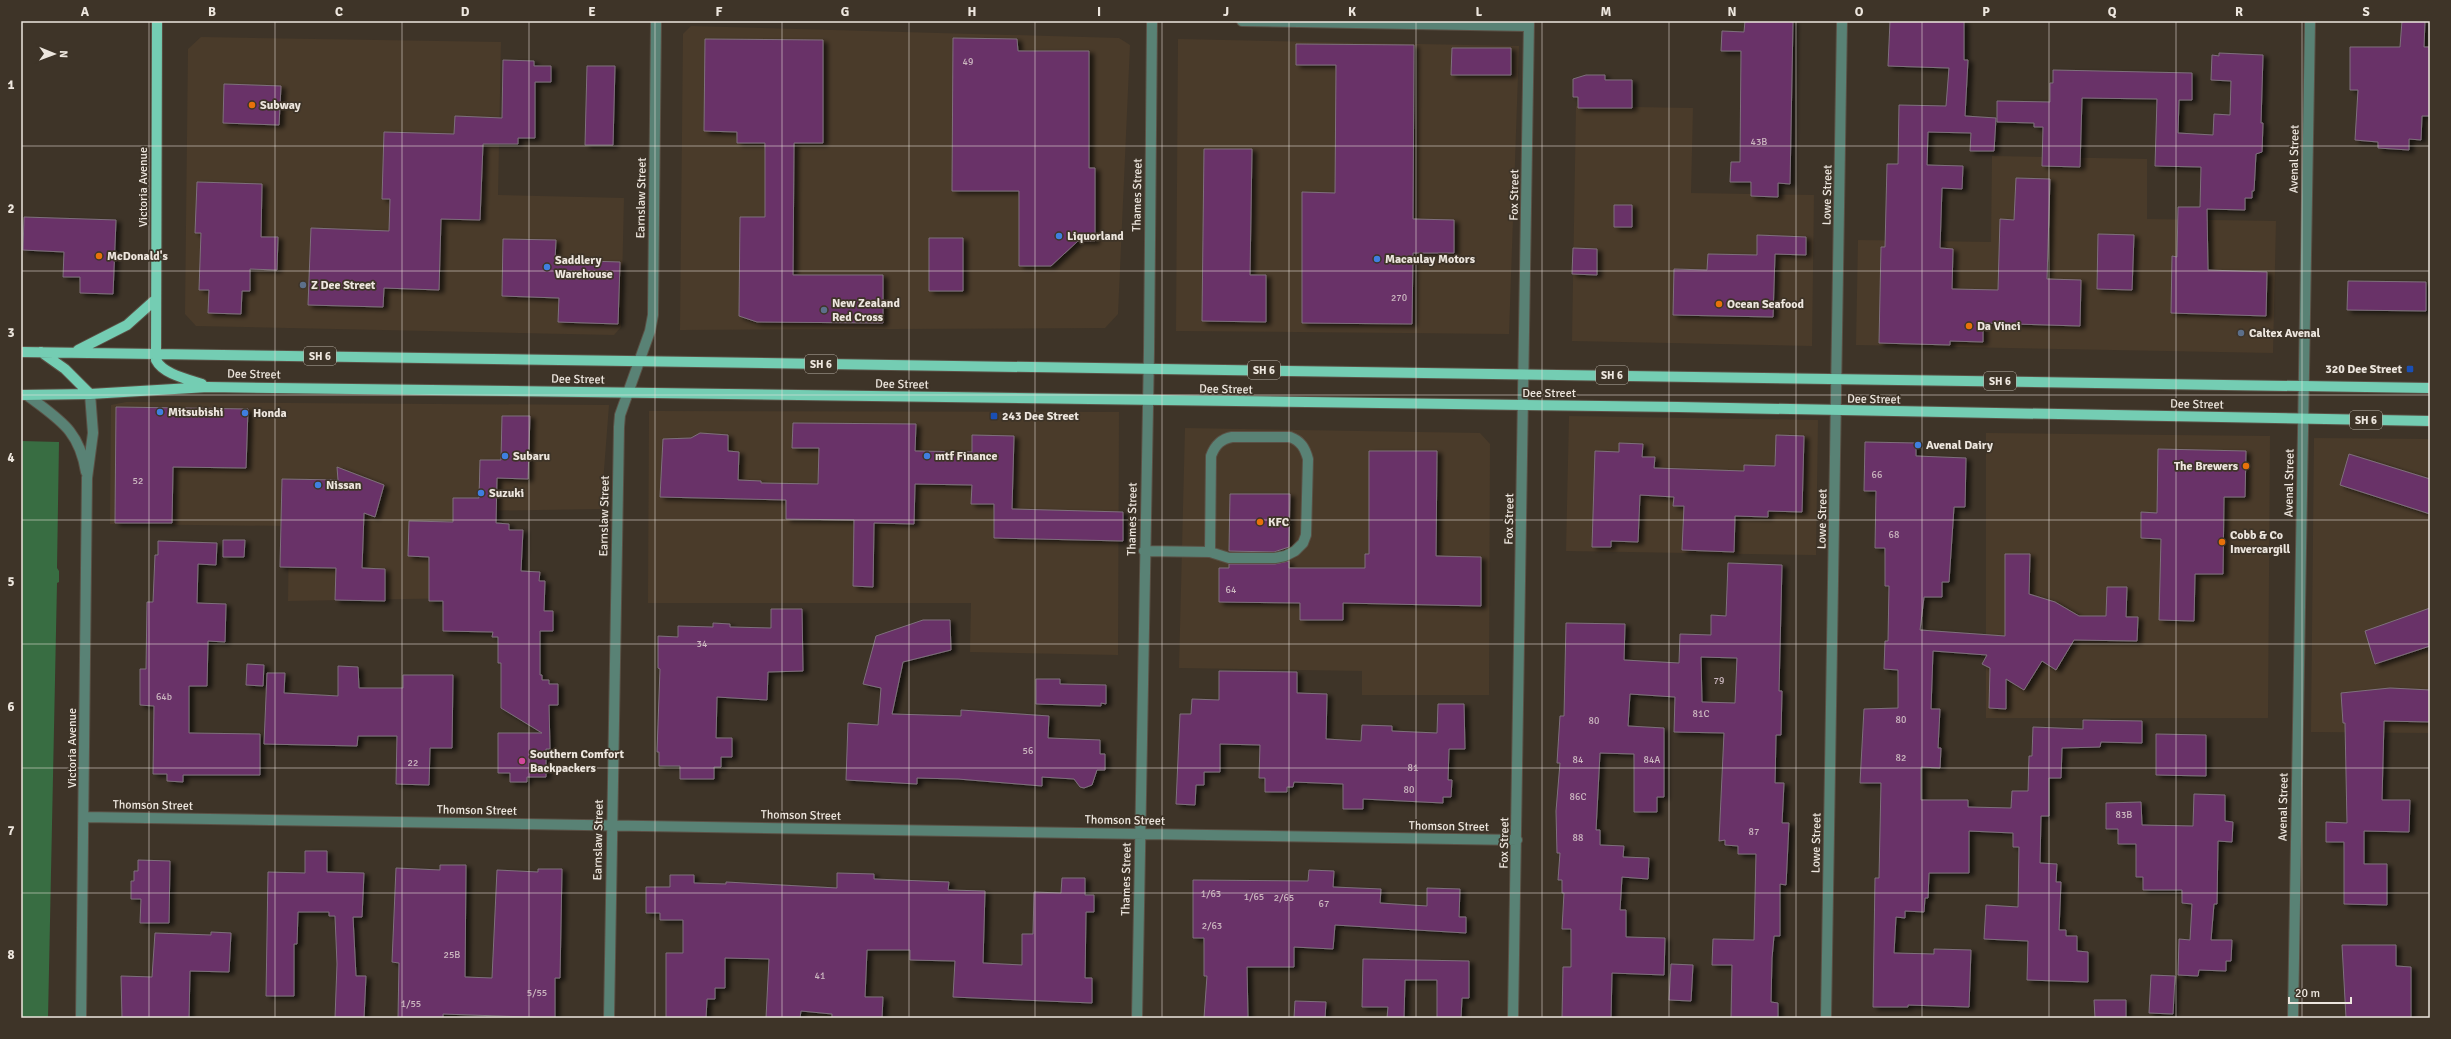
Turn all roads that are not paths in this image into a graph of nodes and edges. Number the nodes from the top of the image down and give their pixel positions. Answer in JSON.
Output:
{"nodes":[{"id":1,"x":157,"y":21,"type":"edge"},
{"id":2,"x":656,"y":21,"type":"edge"},
{"id":3,"x":1152,"y":21,"type":"edge"},
{"id":4,"x":1242,"y":21,"type":"edge"},
{"id":5,"x":1842,"y":21,"type":"edge"},
{"id":6,"x":2310,"y":21,"type":"edge"},
{"id":7,"x":1529,"y":23,"type":"edge"},
{"id":8,"x":156,"y":299,"type":"junction"},
{"id":9,"x":76,"y":351,"type":"junction"},
{"id":10,"x":21,"y":352,"type":"edge"},
{"id":11,"x":41,"y":352,"type":"junction"},
{"id":12,"x":155,"y":353,"type":"junction"},
{"id":13,"x":640,"y":362,"type":"junction"},
{"id":14,"x":1148,"y":368,"type":"junction"},
{"id":15,"x":1525,"y":374,"type":"junction"},
{"id":16,"x":1836,"y":378,"type":"junction"},
{"id":17,"x":208,"y":386,"type":"junction"},
{"id":18,"x":2303,"y":386,"type":"junction"},
{"id":19,"x":2430,"y":388,"type":"edge"},
{"id":20,"x":628,"y":393,"type":"junction"},
{"id":21,"x":90,"y":394,"type":"junction"},
{"id":22,"x":24,"y":395,"type":"edge"},
{"id":23,"x":1147,"y":401,"type":"junction"},
{"id":24,"x":1525,"y":406,"type":"junction"},
{"id":25,"x":1837,"y":411,"type":"junction"},
{"id":26,"x":2303,"y":419,"type":"junction"},
{"id":27,"x":2430,"y":421,"type":"edge"},
{"id":28,"x":87,"y":478,"type":"junction"},
{"id":29,"x":1144,"y":551,"type":"junction"},
{"id":30,"x":1210,"y":552,"type":"junction"},
{"id":31,"x":84,"y":817,"type":"junction"},
{"id":32,"x":612,"y":825,"type":"junction"},
{"id":33,"x":1139,"y":833,"type":"junction"},
{"id":34,"x":1517,"y":840,"type":"junction"},
{"id":35,"x":81,"y":1018,"type":"edge"},
{"id":36,"x":608,"y":1018,"type":"edge"},
{"id":37,"x":1136,"y":1018,"type":"edge"},
{"id":38,"x":1513,"y":1018,"type":"edge"},
{"id":39,"x":1826,"y":1018,"type":"edge"},
{"id":40,"x":2293,"y":1018,"type":"edge"}],
"edges":[{"from":1,"to":8,"type":"main road","name":"Victoria Avenue"},
{"from":2,"to":13,"type":"street","name":"Earnslaw Street"},
{"from":3,"to":14,"type":"street","name":"Thames Street"},
{"from":4,"to":7,"type":"street"},
{"from":5,"to":16,"type":"street","name":"Lowe Street"},
{"from":6,"to":18,"type":"street","name":"Avenal Street"},
{"from":7,"to":15,"type":"street","name":"Fox Street"},
{"from":8,"to":9,"type":"main road"},
{"from":8,"to":12,"type":"main road","name":"Victoria Avenue"},
{"from":9,"to":11,"type":"main road","name":"Dee Street","number":"SH 6"},
{"from":9,"to":12,"type":"main road","name":"Dee Street","number":"SH 6"},
{"from":10,"to":11,"type":"main road","name":"Dee Street","number":"SH 6"},
{"from":11,"to":21,"type":"main road"},
{"from":12,"to":13,"type":"main road","name":"Dee Street","number":"SH 6"},
{"from":12,"to":17,"type":"main road"},
{"from":13,"to":14,"type":"main road","name":"Dee Street","number":"SH 6"},
{"from":13,"to":20,"type":"street","name":"Earnslaw Street"},
{"from":14,"to":15,"type":"main road","name":"Dee Street","number":"SH 6"},
{"from":14,"to":23,"type":"street","name":"Thames Street"},
{"from":15,"to":16,"type":"main road","name":"Dee Street","number":"SH 6"},
{"from":15,"to":24,"type":"street","name":"Fox Street"},
{"from":16,"to":18,"type":"main road","name":"Dee Street","number":"SH 6"},
{"from":16,"to":25,"type":"street","name":"Lowe Street"},
{"from":17,"to":20,"type":"main road","name":"Dee Street","number":"SH 6"},
{"from":17,"to":21,"type":"main road","name":"Dee Street","number":"SH 6"},
{"from":18,"to":19,"type":"main road","name":"Dee Street","number":"SH 6"},
{"from":18,"to":26,"type":"street","name":"Avenal Street"},
{"from":20,"to":23,"type":"main road","name":"Dee Street","number":"SH 6"},
{"from":20,"to":32,"type":"street","name":"Earnslaw Street"},
{"from":21,"to":22,"type":"main road","name":"Dee Street","number":"SH 6"},
{"from":21,"to":28,"type":"street","name":"Victoria Avenue"},
{"from":22,"to":28,"type":"street","name":"Victoria Avenue"},
{"from":23,"to":24,"type":"main road","name":"Dee Street","number":"SH 6"},
{"from":23,"to":29,"type":"street","name":"Thames Street"},
{"from":24,"to":25,"type":"main road","name":"Dee Street","number":"SH 6"},
{"from":24,"to":34,"type":"street","name":"Fox Street"},
{"from":25,"to":26,"type":"main road","name":"Dee Street","number":"SH 6"},
{"from":25,"to":39,"type":"street","name":"Lowe Street"},
{"from":26,"to":27,"type":"main road","name":"Dee Street","number":"SH 6"},
{"from":26,"to":40,"type":"street","name":"Avenal Street"},
{"from":28,"to":31,"type":"street","name":"Victoria Avenue"},
{"from":29,"to":30,"type":"street"},
{"from":29,"to":33,"type":"street","name":"Thames Street"},
{"from":30,"to":30,"type":"street"},
{"from":31,"to":32,"type":"street","name":"Thomson Street"},
{"from":31,"to":35,"type":"street","name":"Victoria Avenue"},
{"from":32,"to":33,"type":"street","name":"Thomson Street"},
{"from":32,"to":36,"type":"street","name":"Earnslaw Street"},
{"from":33,"to":34,"type":"street","name":"Thomson Street"},
{"from":33,"to":37,"type":"street","name":"Thames Street"},
{"from":34,"to":38,"type":"street","name":"Fox Street"}]}
